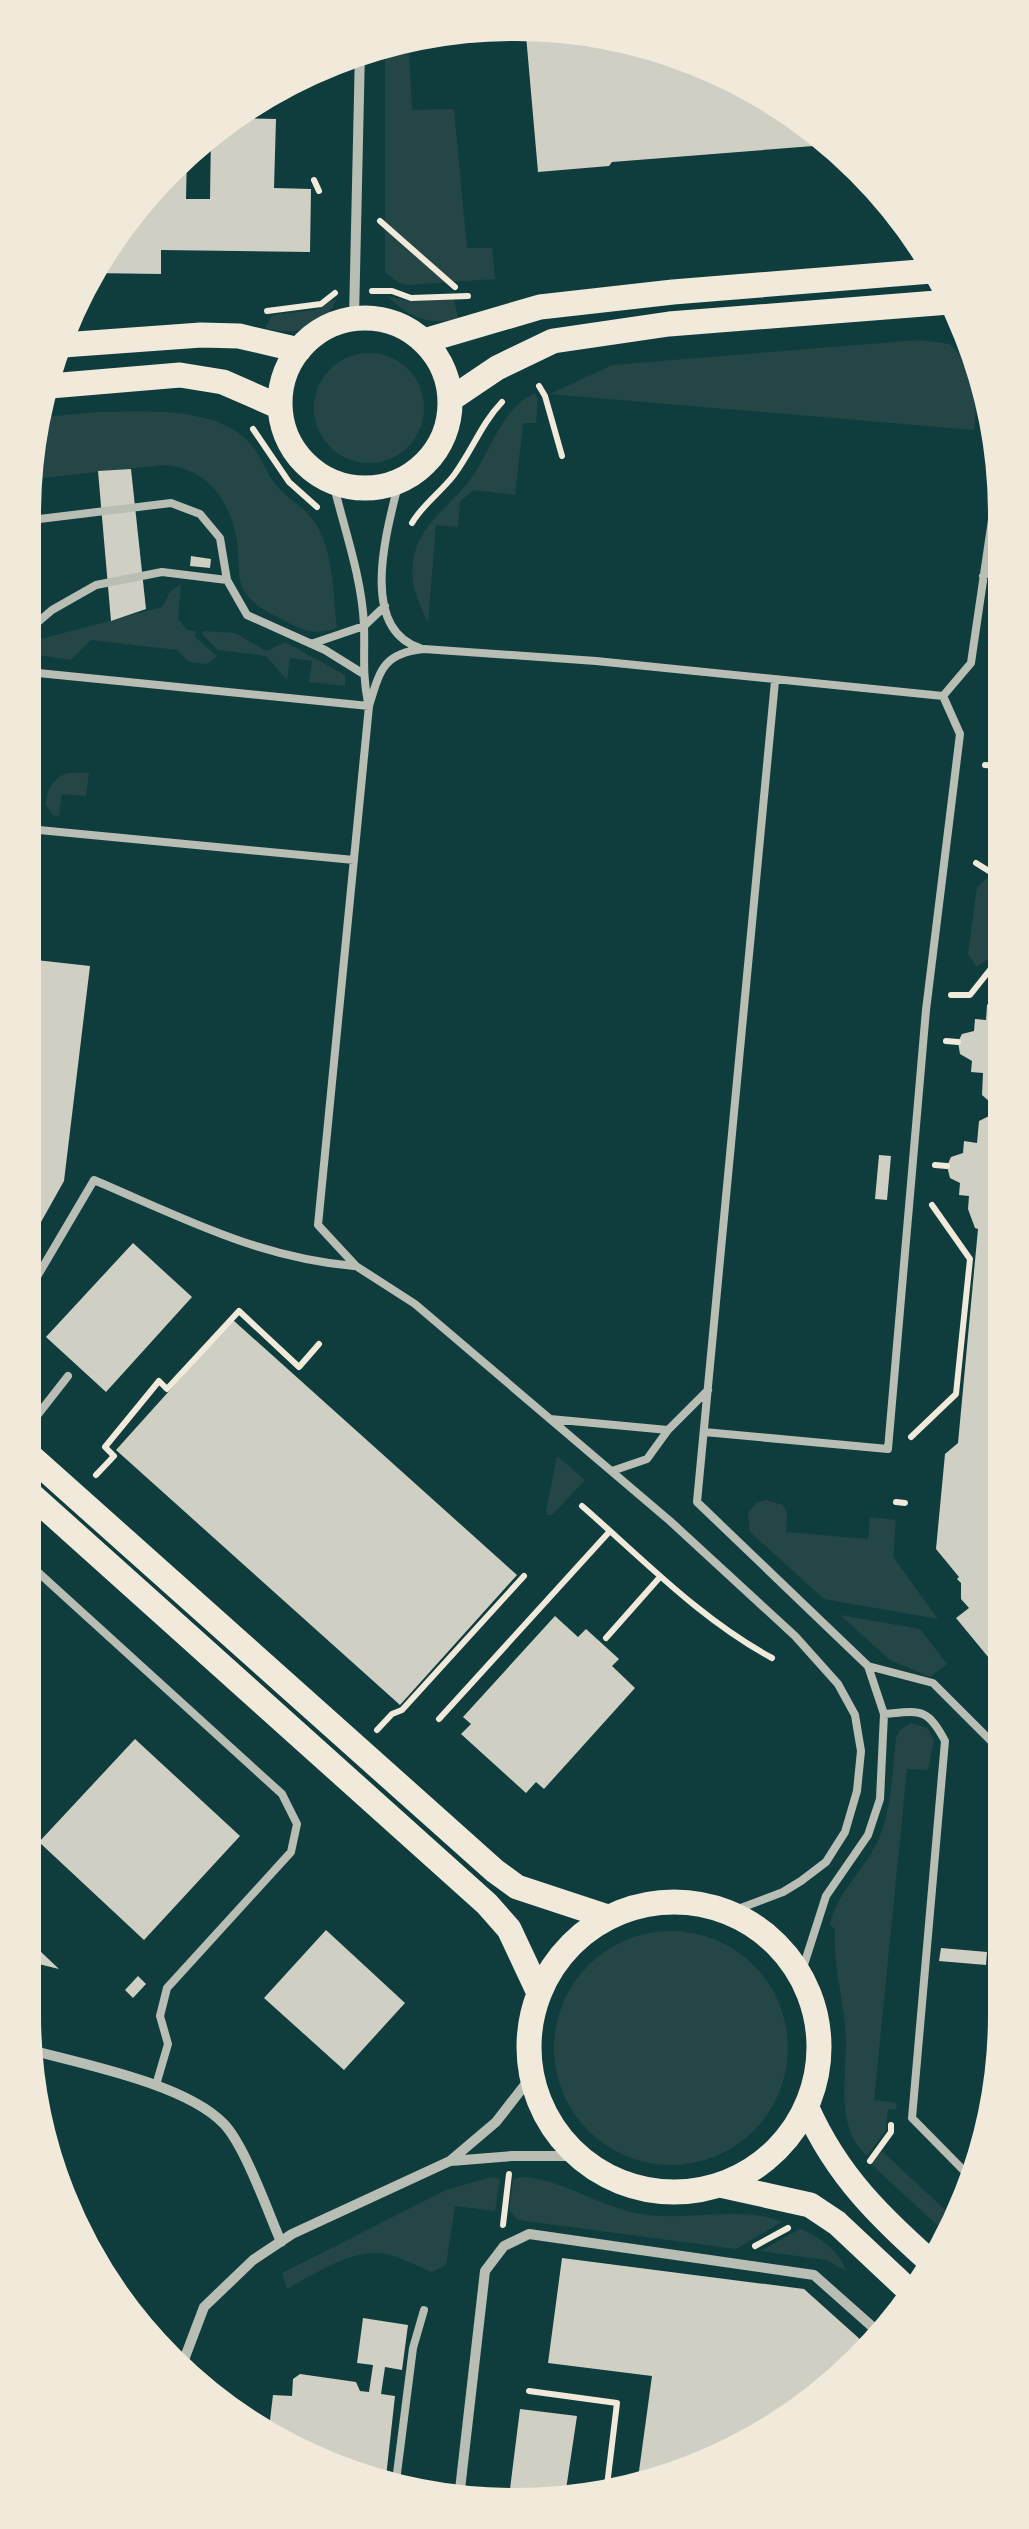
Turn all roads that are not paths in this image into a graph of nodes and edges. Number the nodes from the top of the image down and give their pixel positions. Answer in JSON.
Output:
{"nodes":[{"id":1,"x":360,"y":60,"type":"edge"},
{"id":2,"x":928,"y":271,"type":"edge"},
{"id":3,"x":945,"y":303,"type":"edge"},
{"id":4,"x":354,"y":318,"type":"junction"},
{"id":5,"x":67,"y":341,"type":"edge"},
{"id":6,"x":424,"y":341,"type":"junction"},
{"id":7,"x":298,"y":350,"type":"junction"},
{"id":8,"x":52,"y":386,"type":"edge"},
{"id":9,"x":450,"y":399,"type":"junction"},
{"id":10,"x":280,"y":408,"type":"junction"},
{"id":11,"x":333,"y":482,"type":"junction"},
{"id":12,"x":399,"y":482,"type":"junction"},
{"id":13,"x":994,"y":509,"type":"edge"},
{"id":14,"x":35,"y":519,"type":"edge"},
{"id":15,"x":994,"y":571,"type":"edge"},
{"id":16,"x":984,"y":576,"type":"junction"},
{"id":17,"x":227,"y":580,"type":"junction"},
{"id":18,"x":385,"y":606,"type":"junction"},
{"id":19,"x":35,"y":624,"type":"edge"},
{"id":20,"x":364,"y":626,"type":"junction"},
{"id":21,"x":311,"y":644,"type":"junction"},
{"id":22,"x":424,"y":649,"type":"junction"},
{"id":23,"x":35,"y":673,"type":"edge"},
{"id":24,"x":362,"y":673,"type":"junction"},
{"id":25,"x":774,"y":680,"type":"junction"},
{"id":26,"x":943,"y":696,"type":"junction"},
{"id":27,"x":369,"y":706,"type":"junction"},
{"id":28,"x":35,"y":830,"type":"edge"},
{"id":29,"x":354,"y":860,"type":"junction"},
{"id":30,"x":356,"y":1266,"type":"junction"},
{"id":31,"x":35,"y":1280,"type":"edge"},
{"id":32,"x":68,"y":1376,"type":"dead end"},
{"id":33,"x":708,"y":1390,"type":"junction"},
{"id":34,"x":550,"y":1419,"type":"junction"},
{"id":35,"x":35,"y":1420,"type":"edge"},
{"id":36,"x":668,"y":1430,"type":"junction"},
{"id":37,"x":704,"y":1432,"type":"junction"},
{"id":38,"x":35,"y":1458,"type":"edge"},
{"id":39,"x":612,"y":1471,"type":"junction"},
{"id":40,"x":35,"y":1498,"type":"edge"},
{"id":41,"x":35,"y":1569,"type":"edge"},
{"id":42,"x":868,"y":1666,"type":"junction"},
{"id":43,"x":884,"y":1714,"type":"junction"},
{"id":44,"x":994,"y":1742,"type":"edge"},
{"id":45,"x":730,"y":1912,"type":"junction"},
{"id":46,"x":608,"y":1918,"type":"junction"},
{"id":47,"x":801,"y":1974,"type":"junction"},
{"id":48,"x":539,"y":1993,"type":"junction"},
{"id":49,"x":37,"y":2052,"type":"edge"},
{"id":50,"x":532,"y":2078,"type":"junction"},
{"id":51,"x":156,"y":2085,"type":"junction"},
{"id":52,"x":807,"y":2108,"type":"junction"},
{"id":53,"x":579,"y":2156,"type":"junction"},
{"id":54,"x":450,"y":2161,"type":"junction"},
{"id":55,"x":967,"y":2175,"type":"edge"},
{"id":56,"x":720,"y":2185,"type":"junction"},
{"id":57,"x":281,"y":2242,"type":"junction"},
{"id":58,"x":927,"y":2259,"type":"edge"},
{"id":59,"x":907,"y":2289,"type":"edge"},
{"id":60,"x":424,"y":2310,"type":"dead end"},
{"id":61,"x":876,"y":2330,"type":"edge"},
{"id":62,"x":183,"y":2362,"type":"edge"},
{"id":63,"x":396,"y":2479,"type":"edge"},
{"id":64,"x":460,"y":2491,"type":"edge"}],
"edges":[{"from":1,"to":4,"type":"street"},
{"from":2,"to":6,"type":"main road"},
{"from":3,"to":9,"type":"main road"},
{"from":4,"to":6,"type":"main road"},
{"from":4,"to":7,"type":"main road"},
{"from":5,"to":7,"type":"main road"},
{"from":6,"to":9,"type":"main road"},
{"from":7,"to":10,"type":"main road"},
{"from":8,"to":10,"type":"main road"},
{"from":9,"to":12,"type":"main road"},
{"from":10,"to":11,"type":"main road"},
{"from":11,"to":12,"type":"main road"},
{"from":11,"to":20,"type":"lane"},
{"from":12,"to":18,"type":"lane"},
{"from":13,"to":16,"type":"lane"},
{"from":14,"to":17,"type":"lane"},
{"from":15,"to":16,"type":"lane"},
{"from":16,"to":26,"type":"lane"},
{"from":17,"to":19,"type":"lane"},
{"from":17,"to":21,"type":"lane"},
{"from":18,"to":20,"type":"lane"},
{"from":18,"to":22,"type":"lane"},
{"from":20,"to":21,"type":"lane"},
{"from":20,"to":24,"type":"lane"},
{"from":21,"to":24,"type":"lane"},
{"from":22,"to":25,"type":"lane"},
{"from":22,"to":27,"type":"lane"},
{"from":23,"to":27,"type":"lane"},
{"from":24,"to":27,"type":"lane"},
{"from":25,"to":26,"type":"lane"},
{"from":25,"to":33,"type":"lane"},
{"from":26,"to":37,"type":"lane"},
{"from":27,"to":29,"type":"lane"},
{"from":28,"to":29,"type":"lane"},
{"from":29,"to":30,"type":"lane"},
{"from":30,"to":31,"type":"lane"},
{"from":30,"to":34,"type":"lane"},
{"from":32,"to":35,"type":"lane"},
{"from":33,"to":36,"type":"lane"},
{"from":33,"to":37,"type":"lane"},
{"from":34,"to":36,"type":"lane"},
{"from":34,"to":39,"type":"lane"},
{"from":36,"to":39,"type":"lane"},
{"from":37,"to":42,"type":"lane"},
{"from":38,"to":46,"type":"main road"},
{"from":39,"to":45,"type":"lane"},
{"from":40,"to":48,"type":"main road"},
{"from":41,"to":51,"type":"lane"},
{"from":42,"to":43,"type":"lane"},
{"from":42,"to":44,"type":"lane"},
{"from":43,"to":47,"type":"lane"},
{"from":43,"to":55,"type":"lane"},
{"from":45,"to":46,"type":"main road"},
{"from":45,"to":47,"type":"main road"},
{"from":46,"to":48,"type":"main road"},
{"from":47,"to":52,"type":"main road"},
{"from":48,"to":50,"type":"main road"},
{"from":49,"to":51,"type":"street"},
{"from":50,"to":53,"type":"main road"},
{"from":50,"to":54,"type":"street"},
{"from":51,"to":57,"type":"street"},
{"from":52,"to":56,"type":"main road"},
{"from":52,"to":58,"type":"main road"},
{"from":53,"to":54,"type":"street"},
{"from":53,"to":56,"type":"main road"},
{"from":54,"to":57,"type":"street"},
{"from":56,"to":59,"type":"main road"},
{"from":57,"to":62,"type":"street"},
{"from":60,"to":63,"type":"lane"},
{"from":61,"to":64,"type":"street"}]}
